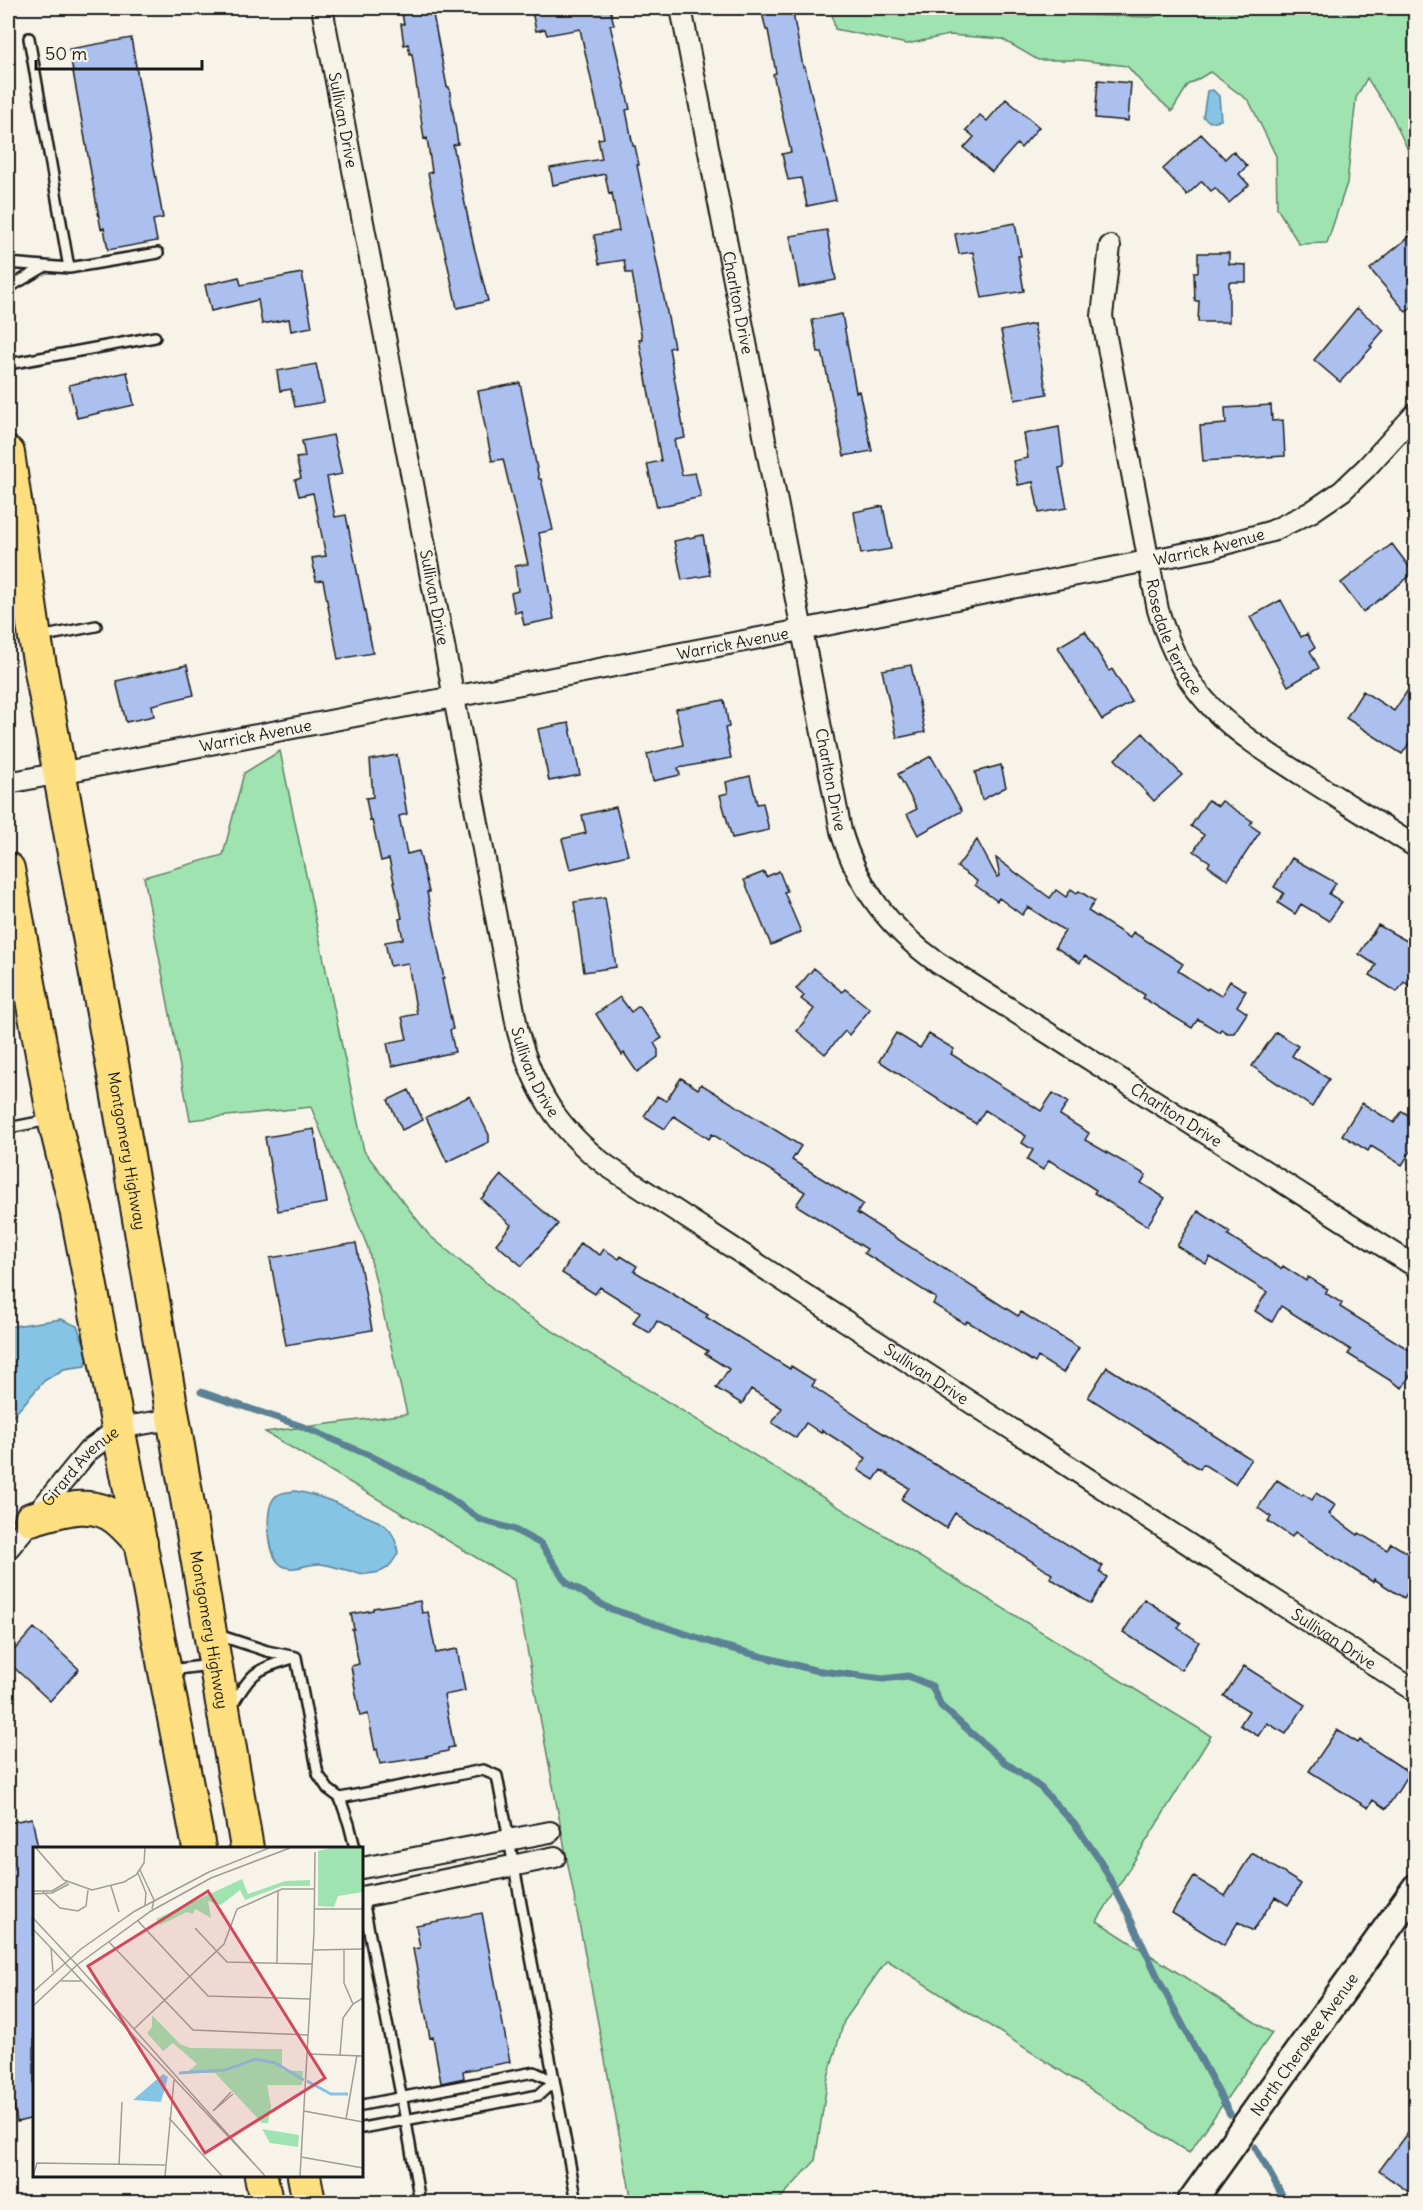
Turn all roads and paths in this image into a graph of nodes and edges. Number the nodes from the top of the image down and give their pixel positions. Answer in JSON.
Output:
{"nodes":[{"id":1,"x":322,"y":8,"type":"edge"},
{"id":2,"x":681,"y":8,"type":"edge"},
{"id":3,"x":29,"y":38,"type":"dead end"},
{"id":4,"x":1110,"y":246,"type":"dead end"},
{"id":5,"x":158,"y":253,"type":"dead end"},
{"id":6,"x":8,"y":263,"type":"edge"},
{"id":7,"x":44,"y":267,"type":"junction"},
{"id":8,"x":69,"y":268,"type":"junction"},
{"id":9,"x":8,"y":288,"type":"edge"},
{"id":10,"x":154,"y":337,"type":"dead end"},
{"id":11,"x":8,"y":364,"type":"edge"},
{"id":12,"x":1416,"y":413,"type":"edge"},
{"id":13,"x":8,"y":453,"type":"edge"},
{"id":14,"x":1148,"y":562,"type":"junction"},
{"id":15,"x":96,"y":626,"type":"dead end"},
{"id":16,"x":801,"y":630,"type":"junction"},
{"id":17,"x":35,"y":638,"type":"junction"},
{"id":18,"x":454,"y":697,"type":"junction"},
{"id":19,"x":61,"y":774,"type":"junction"},
{"id":20,"x":8,"y":783,"type":"edge"},
{"id":21,"x":1416,"y":847,"type":"edge"},
{"id":22,"x":8,"y":869,"type":"edge"},
{"id":23,"x":54,"y":1119,"type":"junction"},
{"id":24,"x":8,"y":1128,"type":"edge"},
{"id":25,"x":1416,"y":1267,"type":"edge"},
{"id":26,"x":172,"y":1419,"type":"junction"},
{"id":27,"x":119,"y":1428,"type":"junction"},
{"id":28,"x":31,"y":1519,"type":"junction"},
{"id":29,"x":141,"y":1543,"type":"junction"},
{"id":30,"x":8,"y":1549,"type":"edge"},
{"id":31,"x":210,"y":1632,"type":"junction"},
{"id":32,"x":296,"y":1657,"type":"junction"},
{"id":33,"x":215,"y":1664,"type":"junction"},
{"id":34,"x":165,"y":1671,"type":"junction"},
{"id":35,"x":1416,"y":1692,"type":"edge"},
{"id":36,"x":225,"y":1719,"type":"junction"},
{"id":37,"x":340,"y":1798,"type":"junction"},
{"id":38,"x":550,"y":1832,"type":"dead end"},
{"id":39,"x":508,"y":1840,"type":"junction"},
{"id":40,"x":199,"y":1847,"type":"edge"},
{"id":41,"x":248,"y":1847,"type":"edge"},
{"id":42,"x":354,"y":1847,"type":"edge"},
{"id":43,"x":555,"y":1857,"type":"dead end"},
{"id":44,"x":512,"y":1866,"type":"junction"},
{"id":45,"x":363,"y":1868,"type":"edge"},
{"id":46,"x":1416,"y":1888,"type":"edge"},
{"id":47,"x":363,"y":1897,"type":"edge"},
{"id":48,"x":363,"y":1902,"type":"edge"},
{"id":49,"x":1407,"y":1916,"type":"edge"},
{"id":50,"x":554,"y":2081,"type":"junction"},
{"id":51,"x":402,"y":2098,"type":"junction"},
{"id":52,"x":363,"y":2104,"type":"edge"},
{"id":53,"x":406,"y":2120,"type":"junction"},
{"id":54,"x":363,"y":2128,"type":"edge"},
{"id":55,"x":261,"y":2177,"type":"edge"},
{"id":56,"x":304,"y":2177,"type":"edge"},
{"id":57,"x":266,"y":2202,"type":"edge"},
{"id":58,"x":309,"y":2202,"type":"edge"},
{"id":59,"x":420,"y":2202,"type":"edge"},
{"id":60,"x":577,"y":2202,"type":"edge"},
{"id":61,"x":1191,"y":2202,"type":"edge"}],
"edges":[{"from":1,"to":18,"type":"street","name":"Sullivan Drive"},
{"from":2,"to":16,"type":"street","name":"Charlton Drive"},
{"from":3,"to":8,"type":"lane"},
{"from":4,"to":14,"type":"street","name":"Rosedale Terrace"},
{"from":5,"to":8,"type":"lane"},
{"from":6,"to":7,"type":"lane"},
{"from":7,"to":8,"type":"lane"},
{"from":7,"to":9,"type":"lane"},
{"from":10,"to":11,"type":"lane"},
{"from":12,"to":14,"type":"street","name":"Warrick Avenue"},
{"from":13,"to":17,"type":"main road","name":"Montgomery Highway"},
{"from":14,"to":16,"type":"street","name":"Warrick Avenue"},
{"from":14,"to":21,"type":"street","name":"Rosedale Terrace"},
{"from":15,"to":17,"type":"lane"},
{"from":16,"to":18,"type":"street","name":"Warrick Avenue"},
{"from":16,"to":25,"type":"street","name":"Charlton Drive"},
{"from":17,"to":19,"type":"main road","name":"Montgomery Highway"},
{"from":18,"to":19,"type":"street","name":"Warrick Avenue"},
{"from":18,"to":35,"type":"street","name":"Sullivan Drive"},
{"from":19,"to":20,"type":"street","name":"Warrick Avenue"},
{"from":19,"to":26,"type":"main road","name":"Montgomery Highway"},
{"from":22,"to":23,"type":"main road"},
{"from":23,"to":24,"type":"lane"},
{"from":23,"to":27,"type":"main road"},
{"from":26,"to":27,"type":"street","name":"Girard Avenue"},
{"from":26,"to":31,"type":"main road","name":"Montgomery Highway"},
{"from":27,"to":28,"type":"street","name":"Girard Avenue"},
{"from":27,"to":29,"type":"main road"},
{"from":28,"to":29,"type":"main road"},
{"from":28,"to":30,"type":"street","name":"Girard Avenue"},
{"from":29,"to":34,"type":"main road"},
{"from":31,"to":32,"type":"lane"},
{"from":31,"to":33,"type":"main road","name":"Montgomery Highway"},
{"from":32,"to":36,"type":"lane"},
{"from":32,"to":37,"type":"lane"},
{"from":33,"to":34,"type":"lane"},
{"from":33,"to":36,"type":"main road","name":"Montgomery Highway"},
{"from":34,"to":40,"type":"main road"},
{"from":36,"to":41,"type":"main road","name":"Montgomery Highway"},
{"from":37,"to":39,"type":"lane"},
{"from":37,"to":42,"type":"lane"},
{"from":38,"to":39,"type":"street"},
{"from":39,"to":44,"type":"lane"},
{"from":39,"to":45,"type":"street"},
{"from":43,"to":44,"type":"street"},
{"from":44,"to":47,"type":"street"},
{"from":44,"to":50,"type":"lane"},
{"from":46,"to":49,"type":"street","name":"North Cherokee Avenue"},
{"from":48,"to":51,"type":"lane"},
{"from":49,"to":61,"type":"street","name":"North Cherokee Avenue"},
{"from":50,"to":51,"type":"lane"},
{"from":50,"to":53,"type":"lane"},
{"from":50,"to":60,"type":"lane"},
{"from":51,"to":52,"type":"lane"},
{"from":51,"to":53,"type":"lane"},
{"from":53,"to":54,"type":"lane"},
{"from":53,"to":59,"type":"lane"},
{"from":55,"to":57,"type":"main road"},
{"from":56,"to":58,"type":"main road"}]}
